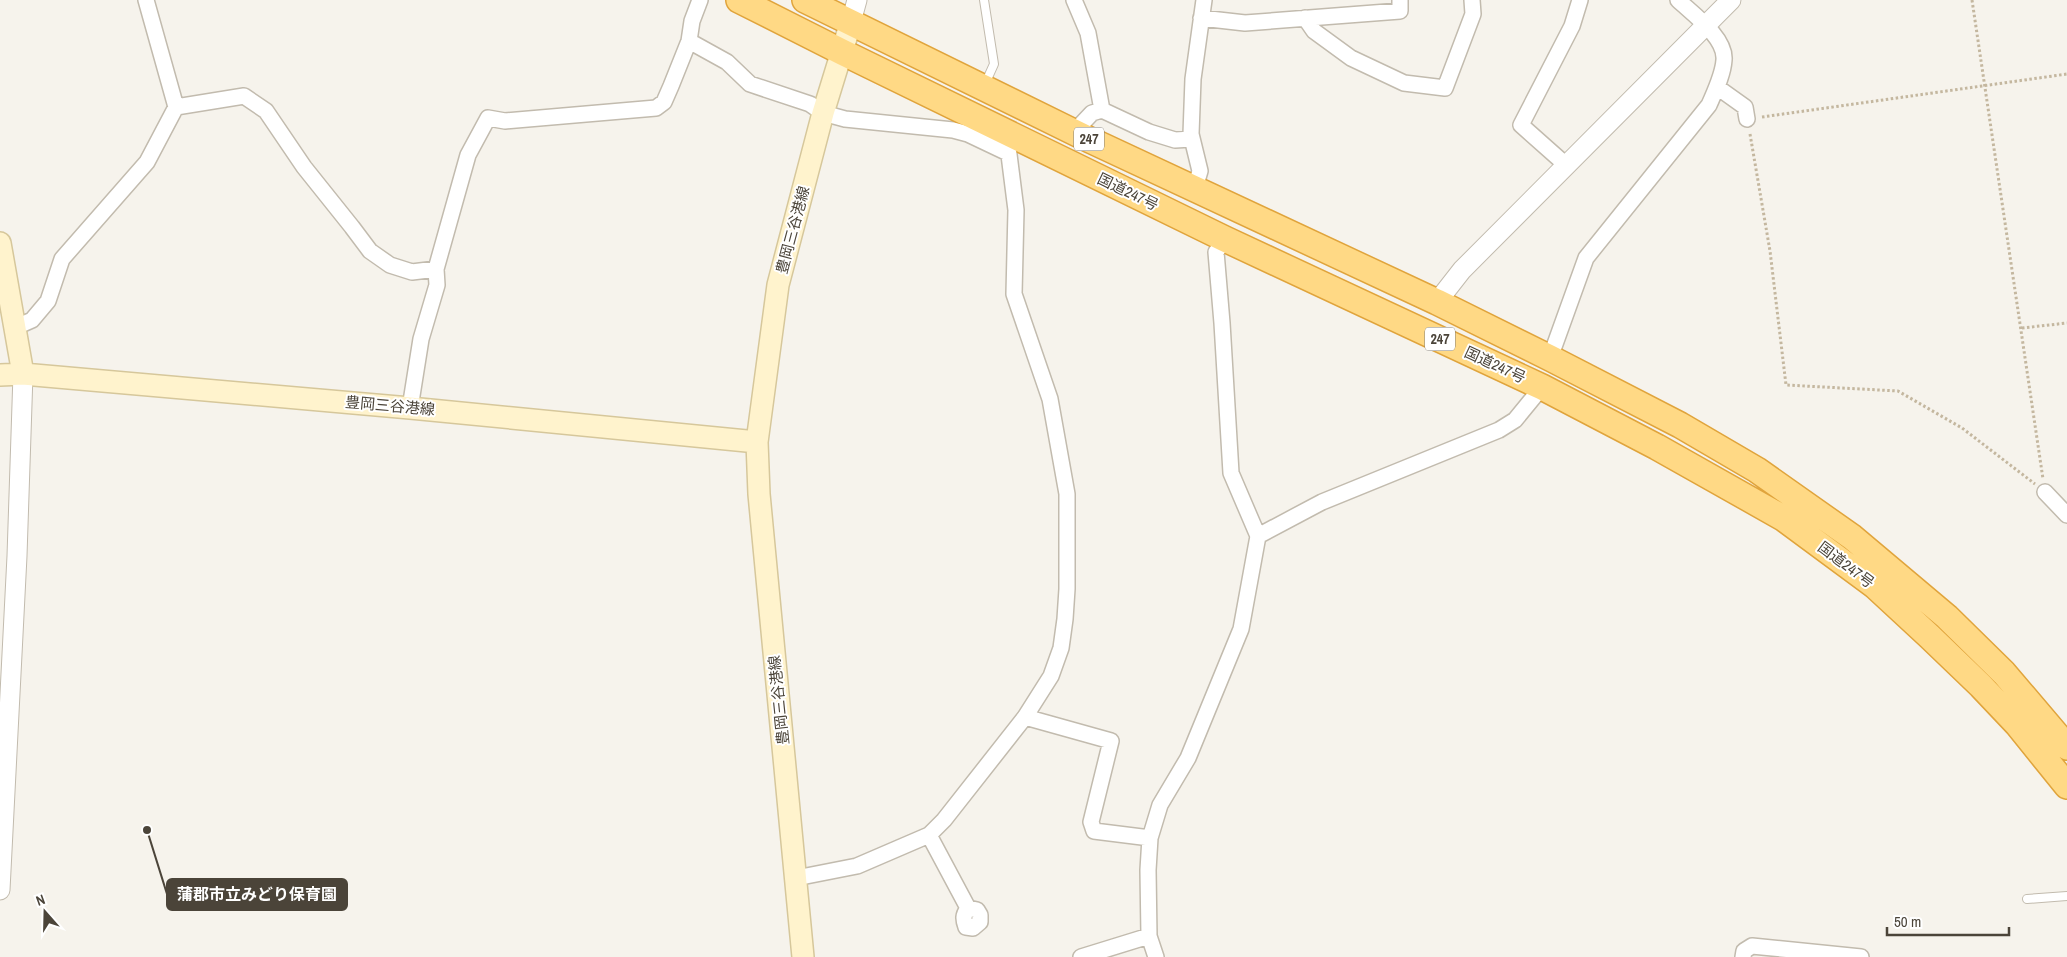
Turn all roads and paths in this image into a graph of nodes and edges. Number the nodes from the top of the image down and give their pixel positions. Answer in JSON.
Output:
{"nodes":[{"id":1,"x":146,"y":0,"type":"edge"},
{"id":2,"x":700,"y":0,"type":"edge"},
{"id":3,"x":739,"y":0,"type":"edge"},
{"id":4,"x":805,"y":0,"type":"edge"},
{"id":5,"x":984,"y":0,"type":"edge"},
{"id":6,"x":1074,"y":0,"type":"edge"},
{"id":7,"x":1204,"y":0,"type":"edge"},
{"id":8,"x":1400,"y":0,"type":"edge"},
{"id":9,"x":1472,"y":0,"type":"edge"},
{"id":10,"x":1580,"y":0,"type":"edge"},
{"id":11,"x":1730,"y":0,"type":"edge"},
{"id":12,"x":1972,"y":0,"type":"edge"},
{"id":13,"x":1682,"y":1,"type":"edge"},
{"id":14,"x":854,"y":11,"type":"edge"},
{"id":15,"x":1201,"y":18,"type":"junction"},
{"id":16,"x":1305,"y":18,"type":"junction"},
{"id":17,"x":1705,"y":25,"type":"junction"},
{"id":18,"x":689,"y":41,"type":"junction"},
{"id":19,"x":842,"y":52,"type":"junction"},
{"id":20,"x":2067,"y":74,"type":"edge"},
{"id":21,"x":1984,"y":85,"type":"junction"},
{"id":22,"x":984,"y":86,"type":"junction"},
{"id":23,"x":1717,"y":87,"type":"junction"},
{"id":24,"x":176,"y":107,"type":"junction"},
{"id":25,"x":1102,"y":110,"type":"junction"},
{"id":26,"x":823,"y":113,"type":"junction"},
{"id":27,"x":1747,"y":119,"type":"junction"},
{"id":28,"x":1074,"y":132,"type":"junction"},
{"id":29,"x":1192,"y":139,"type":"junction"},
{"id":30,"x":1007,"y":142,"type":"junction"},
{"id":31,"x":1566,"y":165,"type":"junction"},
{"id":32,"x":1195,"y":188,"type":"junction"},
{"id":33,"x":1224,"y":239,"type":"junction"},
{"id":34,"x":0,"y":243,"type":"edge"},
{"id":35,"x":436,"y":268,"type":"junction"},
{"id":36,"x":1437,"y":302,"type":"junction"},
{"id":37,"x":2067,"y":323,"type":"edge"},
{"id":38,"x":16,"y":327,"type":"junction"},
{"id":39,"x":2022,"y":328,"type":"junction"},
{"id":40,"x":1550,"y":358,"type":"junction"},
{"id":41,"x":24,"y":374,"type":"junction"},
{"id":42,"x":0,"y":375,"type":"edge"},
{"id":43,"x":1542,"y":387,"type":"junction"},
{"id":44,"x":410,"y":408,"type":"junction"},
{"id":45,"x":757,"y":442,"type":"junction"},
{"id":46,"x":2045,"y":492,"type":"junction"},
{"id":47,"x":2067,"y":514,"type":"edge"},
{"id":48,"x":1258,"y":536,"type":"junction"},
{"id":49,"x":1025,"y":717,"type":"junction"},
{"id":50,"x":2067,"y":747,"type":"edge"},
{"id":51,"x":2067,"y":786,"type":"edge"},
{"id":52,"x":929,"y":835,"type":"junction"},
{"id":53,"x":1150,"y":838,"type":"junction"},
{"id":54,"x":796,"y":878,"type":"junction"},
{"id":55,"x":0,"y":890,"type":"edge"},
{"id":56,"x":2067,"y":896,"type":"edge"},
{"id":57,"x":2027,"y":899,"type":"dead end"},
{"id":58,"x":968,"y":908,"type":"dead end"},
{"id":59,"x":1149,"y":936,"type":"junction"},
{"id":60,"x":803,"y":957,"type":"edge"},
{"id":61,"x":1081,"y":957,"type":"edge"},
{"id":62,"x":1156,"y":957,"type":"edge"},
{"id":63,"x":1743,"y":957,"type":"edge"},
{"id":64,"x":1860,"y":957,"type":"edge"}],
"edges":[{"from":1,"to":24,"type":"street"},
{"from":2,"to":18,"type":"street"},
{"from":3,"to":19,"type":"highway","name":"国道247号","number":"247"},
{"from":4,"to":14,"type":"highway","name":"国道247号","number":"247"},
{"from":5,"to":22,"type":"lane"},
{"from":6,"to":25,"type":"street"},
{"from":7,"to":15,"type":"street"},
{"from":8,"to":16,"type":"street"},
{"from":9,"to":16,"type":"street"},
{"from":10,"to":31,"type":"street"},
{"from":11,"to":17,"type":"street"},
{"from":12,"to":21,"type":"path"},
{"from":13,"to":17,"type":"street"},
{"from":14,"to":19,"type":"main road","name":"豊岡三谷港線"},
{"from":14,"to":22,"type":"highway","name":"国道247号","number":"247"},
{"from":15,"to":16,"type":"street"},
{"from":15,"to":29,"type":"street"},
{"from":17,"to":23,"type":"street"},
{"from":17,"to":31,"type":"street"},
{"from":18,"to":26,"type":"street"},
{"from":18,"to":35,"type":"street"},
{"from":19,"to":26,"type":"main road","name":"豊岡三谷港線"},
{"from":19,"to":30,"type":"highway","name":"国道247号","number":"247"},
{"from":20,"to":21,"type":"path"},
{"from":21,"to":27,"type":"path"},
{"from":21,"to":39,"type":"path"},
{"from":22,"to":28,"type":"highway","name":"国道247号","number":"247"},
{"from":23,"to":27,"type":"street"},
{"from":23,"to":40,"type":"street"},
{"from":24,"to":35,"type":"street"},
{"from":24,"to":38,"type":"street"},
{"from":25,"to":28,"type":"street"},
{"from":25,"to":29,"type":"street"},
{"from":26,"to":30,"type":"street"},
{"from":26,"to":45,"type":"main road","name":"豊岡三谷港線"},
{"from":27,"to":46,"type":"path"},
{"from":28,"to":32,"type":"highway","name":"国道247号","number":"247"},
{"from":29,"to":32,"type":"street"},
{"from":30,"to":33,"type":"highway","name":"国道247号","number":"247"},
{"from":30,"to":49,"type":"street"},
{"from":31,"to":36,"type":"street"},
{"from":32,"to":36,"type":"highway","name":"国道247号","number":"247"},
{"from":33,"to":43,"type":"highway","name":"国道247号","number":"247"},
{"from":33,"to":48,"type":"street"},
{"from":34,"to":38,"type":"main road"},
{"from":35,"to":44,"type":"street"},
{"from":36,"to":40,"type":"highway","name":"国道247号","number":"247"},
{"from":37,"to":39,"type":"path"},
{"from":38,"to":41,"type":"main road"},
{"from":39,"to":46,"type":"path"},
{"from":40,"to":50,"type":"highway","name":"国道247号","number":"247"},
{"from":41,"to":42,"type":"main road","name":"豊岡三谷港線"},
{"from":41,"to":44,"type":"main road","name":"豊岡三谷港線"},
{"from":41,"to":55,"type":"street"},
{"from":43,"to":48,"type":"street"},
{"from":43,"to":51,"type":"highway","name":"国道247号","number":"247"},
{"from":44,"to":45,"type":"main road","name":"豊岡三谷港線"},
{"from":45,"to":54,"type":"main road","name":"豊岡三谷港線"},
{"from":46,"to":47,"type":"street"},
{"from":48,"to":53,"type":"street"},
{"from":49,"to":52,"type":"street"},
{"from":49,"to":53,"type":"street"},
{"from":52,"to":54,"type":"street"},
{"from":52,"to":58,"type":"street"},
{"from":53,"to":59,"type":"street"},
{"from":54,"to":60,"type":"main road","name":"豊岡三谷港線"},
{"from":56,"to":57,"type":"lane"},
{"from":59,"to":61,"type":"street"},
{"from":59,"to":62,"type":"street"},
{"from":63,"to":64,"type":"street"}]}
